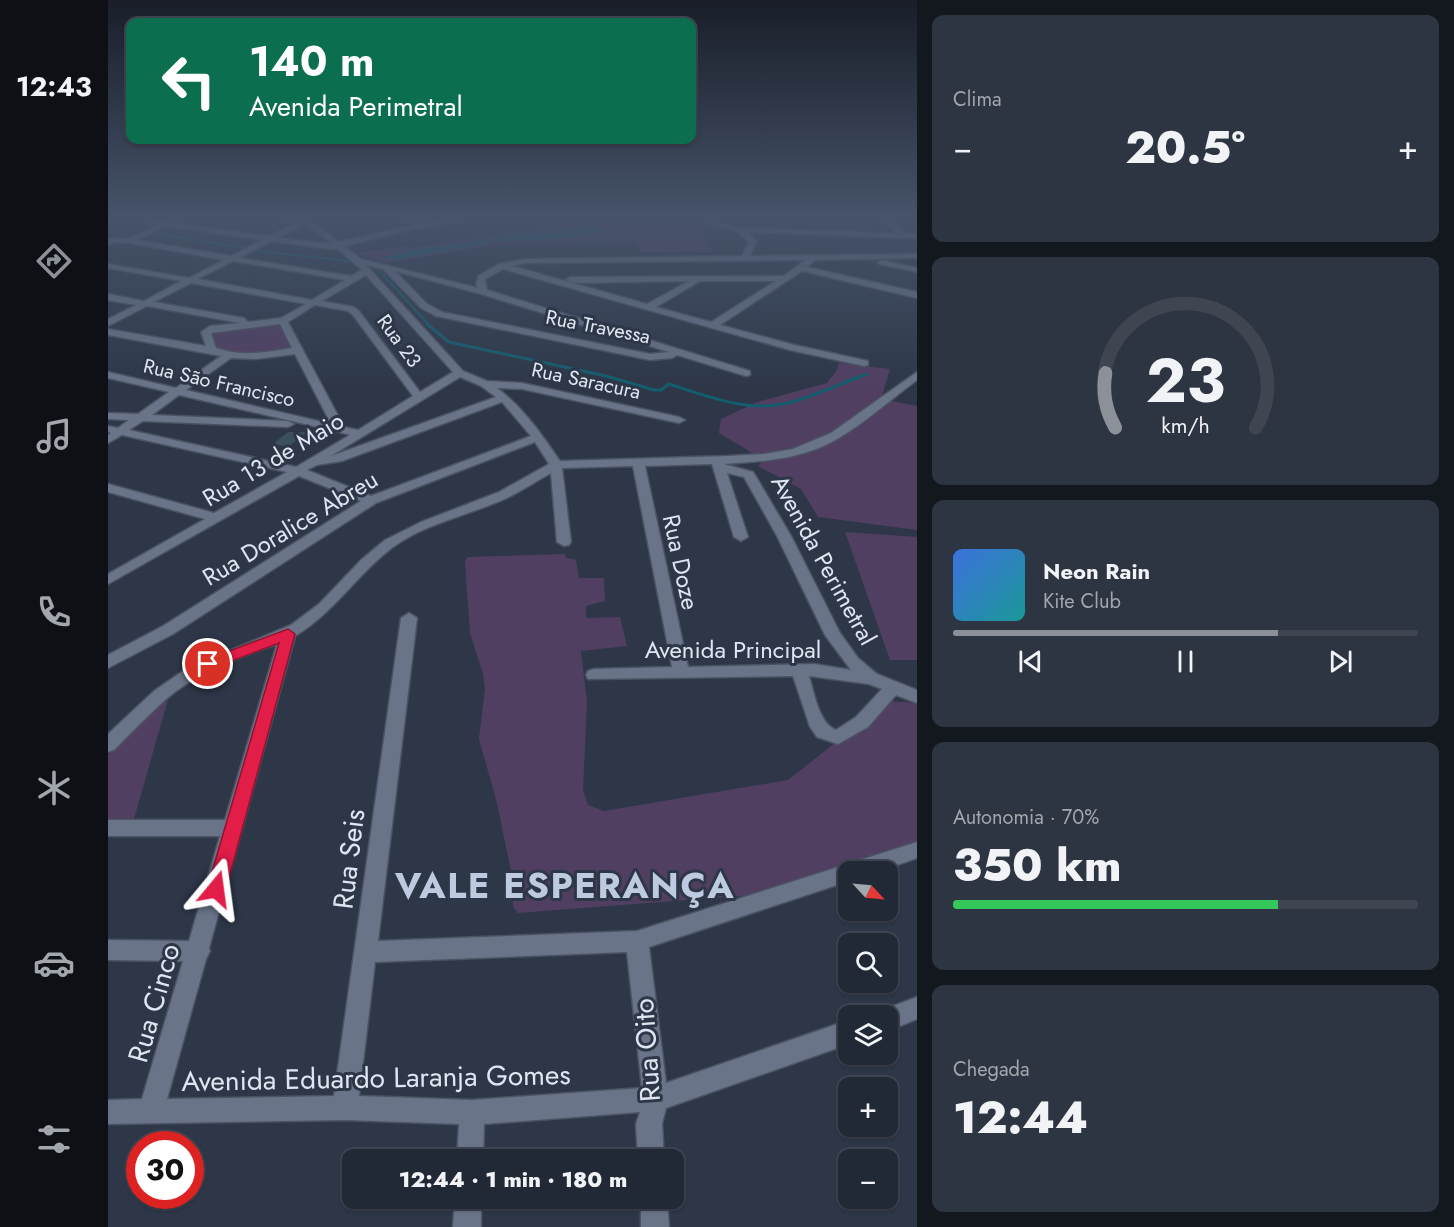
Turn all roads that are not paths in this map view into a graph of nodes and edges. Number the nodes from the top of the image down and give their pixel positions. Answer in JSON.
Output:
{"nodes":[{"id":1,"x":149,"y":272,"type":"edge"},
{"id":2,"x":207,"y":272,"type":"edge"},
{"id":3,"x":313,"y":272,"type":"edge"},
{"id":4,"x":364,"y":272,"type":"edge"},
{"id":5,"x":367,"y":272,"type":"edge"},
{"id":6,"x":391,"y":272,"type":"edge"},
{"id":7,"x":409,"y":272,"type":"edge"},
{"id":8,"x":492,"y":272,"type":"edge"},
{"id":9,"x":525,"y":272,"type":"edge"},
{"id":10,"x":793,"y":272,"type":"edge"},
{"id":11,"x":819,"y":272,"type":"edge"},
{"id":12,"x":783,"y":278,"type":"junction"},
{"id":13,"x":193,"y":279,"type":"junction"},
{"id":14,"x":352,"y":279,"type":"junction"},
{"id":15,"x":699,"y":279,"type":"junction"},
{"id":16,"x":554,"y":280,"type":"junction"},
{"id":17,"x":484,"y":292,"type":"junction"},
{"id":18,"x":917,"y":295,"type":"edge"},
{"id":19,"x":108,"y":297,"type":"edge"},
{"id":20,"x":314,"y":301,"type":"junction"},
{"id":21,"x":147,"y":303,"type":"junction"},
{"id":22,"x":649,"y":307,"type":"junction"},
{"id":23,"x":283,"y":321,"type":"junction"},
{"id":24,"x":108,"y":323,"type":"edge"},
{"id":25,"x":256,"y":323,"type":"junction"},
{"id":26,"x":713,"y":326,"type":"junction"},
{"id":27,"x":108,"y":332,"type":"edge"},
{"id":28,"x":212,"y":350,"type":"junction"},
{"id":29,"x":300,"y":350,"type":"junction"},
{"id":30,"x":681,"y":354,"type":"junction"},
{"id":31,"x":228,"y":356,"type":"junction"},
{"id":32,"x":864,"y":363,"type":"dead end"},
{"id":33,"x":459,"y":373,"type":"junction"},
{"id":34,"x":746,"y":373,"type":"dead end"},
{"id":35,"x":108,"y":375,"type":"edge"},
{"id":36,"x":917,"y":375,"type":"edge"},
{"id":37,"x":485,"y":384,"type":"junction"},
{"id":38,"x":180,"y":391,"type":"junction"},
{"id":39,"x":418,"y":396,"type":"junction"},
{"id":40,"x":504,"y":398,"type":"junction"},
{"id":41,"x":108,"y":416,"type":"edge"},
{"id":42,"x":141,"y":417,"type":"junction"},
{"id":43,"x":679,"y":420,"type":"dead end"},
{"id":44,"x":323,"y":426,"type":"junction"},
{"id":45,"x":340,"y":429,"type":"junction"},
{"id":46,"x":114,"y":431,"type":"edge"},
{"id":47,"x":357,"y":433,"type":"junction"},
{"id":48,"x":538,"y":437,"type":"junction"},
{"id":49,"x":108,"y":440,"type":"edge"},
{"id":50,"x":638,"y":462,"type":"junction"},
{"id":51,"x":719,"y":464,"type":"junction"},
{"id":52,"x":556,"y":465,"type":"junction"},
{"id":53,"x":303,"y":468,"type":"junction"},
{"id":54,"x":108,"y":488,"type":"edge"},
{"id":55,"x":371,"y":500,"type":"junction"},
{"id":56,"x":216,"y":518,"type":"junction"},
{"id":57,"x":741,"y":537,"type":"dead end"},
{"id":58,"x":564,"y":543,"type":"dead end"},
{"id":59,"x":112,"y":574,"type":"edge"},
{"id":60,"x":409,"y":618,"type":"dead end"},
{"id":61,"x":288,"y":634,"type":"junction"},
{"id":62,"x":108,"y":662,"type":"edge"},
{"id":63,"x":799,"y":671,"type":"junction"},
{"id":64,"x":681,"y":672,"type":"junction"},
{"id":65,"x":594,"y":675,"type":"dead end"},
{"id":66,"x":871,"y":678,"type":"junction"},
{"id":67,"x":892,"y":688,"type":"junction"},
{"id":68,"x":917,"y":697,"type":"edge"},
{"id":69,"x":108,"y":745,"type":"edge"},
{"id":70,"x":108,"y":828,"type":"edge"},
{"id":71,"x":234,"y":828,"type":"junction"},
{"id":72,"x":917,"y":850,"type":"edge"},
{"id":73,"x":884,"y":861,"type":"edge"},
{"id":74,"x":838,"y":876,"type":"edge"},
{"id":75,"x":637,"y":941,"type":"junction"},
{"id":76,"x":108,"y":951,"type":"edge"},
{"id":77,"x":199,"y":951,"type":"junction"},
{"id":78,"x":365,"y":952,"type":"junction"},
{"id":79,"x":917,"y":1008,"type":"edge"},
{"id":80,"x":898,"y":1015,"type":"edge"},
{"id":81,"x":838,"y":1036,"type":"edge"},
{"id":82,"x":656,"y":1099,"type":"junction"},
{"id":83,"x":345,"y":1108,"type":"junction"},
{"id":84,"x":108,"y":1112,"type":"edge"},
{"id":85,"x":151,"y":1112,"type":"junction"},
{"id":86,"x":472,"y":1112,"type":"junction"},
{"id":87,"x":470,"y":1149,"type":"edge"},
{"id":88,"x":650,"y":1149,"type":"edge"},
{"id":89,"x":468,"y":1209,"type":"edge"},
{"id":90,"x":654,"y":1209,"type":"edge"},
{"id":91,"x":467,"y":1227,"type":"edge"},
{"id":92,"x":655,"y":1227,"type":"edge"}],
"edges":[{"from":1,"to":13,"type":"street","name":"Rua 23"},
{"from":2,"to":13,"type":"street"},
{"from":3,"to":14,"type":"street"},
{"from":4,"to":14,"type":"street"},
{"from":5,"to":33,"type":"street"},
{"from":6,"to":30,"type":"street","name":"Rua Travessa"},
{"from":7,"to":17,"type":"street"},
{"from":8,"to":17,"type":"street"},
{"from":9,"to":16,"type":"street"},
{"from":10,"to":12,"type":"street"},
{"from":11,"to":18,"type":"street"},
{"from":12,"to":15,"type":"street"},
{"from":12,"to":26,"type":"street"},
{"from":13,"to":20,"type":"street","name":"Rua 23"},
{"from":13,"to":21,"type":"street"},
{"from":14,"to":20,"type":"street"},
{"from":15,"to":16,"type":"street"},
{"from":15,"to":22,"type":"street"},
{"from":16,"to":22,"type":"street"},
{"from":17,"to":30,"type":"street"},
{"from":19,"to":21,"type":"street"},
{"from":20,"to":23,"type":"street"},
{"from":20,"to":39,"type":"street","name":"Rua 23"},
{"from":21,"to":24,"type":"street"},
{"from":21,"to":25,"type":"street"},
{"from":22,"to":26,"type":"street"},
{"from":23,"to":25,"type":"street"},
{"from":23,"to":29,"type":"street"},
{"from":25,"to":28,"type":"street"},
{"from":26,"to":32,"type":"street"},
{"from":27,"to":28,"type":"street"},
{"from":28,"to":31,"type":"street"},
{"from":29,"to":31,"type":"street"},
{"from":29,"to":45,"type":"street"},
{"from":30,"to":34,"type":"street"},
{"from":31,"to":38,"type":"street"},
{"from":33,"to":37,"type":"street"},
{"from":33,"to":39,"type":"street","name":"Rua 13 de Maio"},
{"from":35,"to":38,"type":"street","name":"Rua São Francisco"},
{"from":36,"to":51,"type":"street","name":"Avenida Perimetral"},
{"from":37,"to":40,"type":"street"},
{"from":37,"to":43,"type":"street","name":"Rua Saracura"},
{"from":38,"to":42,"type":"street"},
{"from":38,"to":44,"type":"street","name":"Rua São Francisco"},
{"from":39,"to":47,"type":"street","name":"Rua 13 de Maio"},
{"from":40,"to":48,"type":"street"},
{"from":40,"to":53,"type":"street"},
{"from":41,"to":42,"type":"street"},
{"from":42,"to":44,"type":"street"},
{"from":42,"to":46,"type":"street"},
{"from":44,"to":45,"type":"street","name":"Rua São Francisco"},
{"from":45,"to":47,"type":"street","name":"Rua São Francisco"},
{"from":46,"to":49,"type":"street"},
{"from":46,"to":53,"type":"street"},
{"from":47,"to":53,"type":"street","name":"Rua 13 de Maio"},
{"from":48,"to":52,"type":"street"},
{"from":48,"to":55,"type":"street","name":"Rua Doralice Abreu"},
{"from":50,"to":51,"type":"street","name":"Avenida Perimetral"},
{"from":50,"to":52,"type":"street","name":"Avenida Perimetral"},
{"from":50,"to":64,"type":"street","name":"Rua Doze"},
{"from":51,"to":57,"type":"street"},
{"from":51,"to":66,"type":"street","name":"Avenida Perimetral"},
{"from":52,"to":58,"type":"street"},
{"from":52,"to":61,"type":"street","name":"Avenida Perimetral"},
{"from":53,"to":55,"type":"street"},
{"from":53,"to":56,"type":"street","name":"Rua 13 de Maio"},
{"from":54,"to":56,"type":"street"},
{"from":55,"to":62,"type":"street","name":"Rua Doralice Abreu"},
{"from":56,"to":59,"type":"street","name":"Rua 13 de Maio"},
{"from":60,"to":78,"type":"street","name":"Rua Seis"},
{"from":61,"to":69,"type":"street","name":"Avenida Perimetral"},
{"from":61,"to":71,"type":"street","name":"Rua Cinco"},
{"from":63,"to":64,"type":"street","name":"Avenida Principal"},
{"from":63,"to":66,"type":"street","name":"Avenida Principal"},
{"from":63,"to":67,"type":"street"},
{"from":64,"to":65,"type":"street","name":"Avenida Principal"},
{"from":66,"to":67,"type":"street","name":"Avenida Perimetral"},
{"from":67,"to":68,"type":"street","name":"Avenida Perimetral"},
{"from":70,"to":71,"type":"street"},
{"from":71,"to":77,"type":"street","name":"Rua Cinco"},
{"from":72,"to":73,"type":"street"},
{"from":74,"to":75,"type":"street"},
{"from":75,"to":78,"type":"street"},
{"from":75,"to":82,"type":"street","name":"Rua Oito"},
{"from":76,"to":77,"type":"street"},
{"from":77,"to":85,"type":"street","name":"Rua Cinco"},
{"from":78,"to":83,"type":"street","name":"Rua Seis"},
{"from":79,"to":80,"type":"street"},
{"from":81,"to":82,"type":"street","name":"Avenida Eduardo Laranja Gomes"},
{"from":82,"to":86,"type":"street","name":"Avenida Eduardo Laranja Gomes"},
{"from":82,"to":88,"type":"street","name":"Rua Oito"},
{"from":83,"to":85,"type":"street","name":"Avenida Eduardo Laranja Gomes"},
{"from":83,"to":86,"type":"street","name":"Avenida Eduardo Laranja Gomes"},
{"from":84,"to":85,"type":"street","name":"Avenida Eduardo Laranja Gomes"},
{"from":86,"to":87,"type":"street"},
{"from":89,"to":91,"type":"street"},
{"from":90,"to":92,"type":"street"}]}
